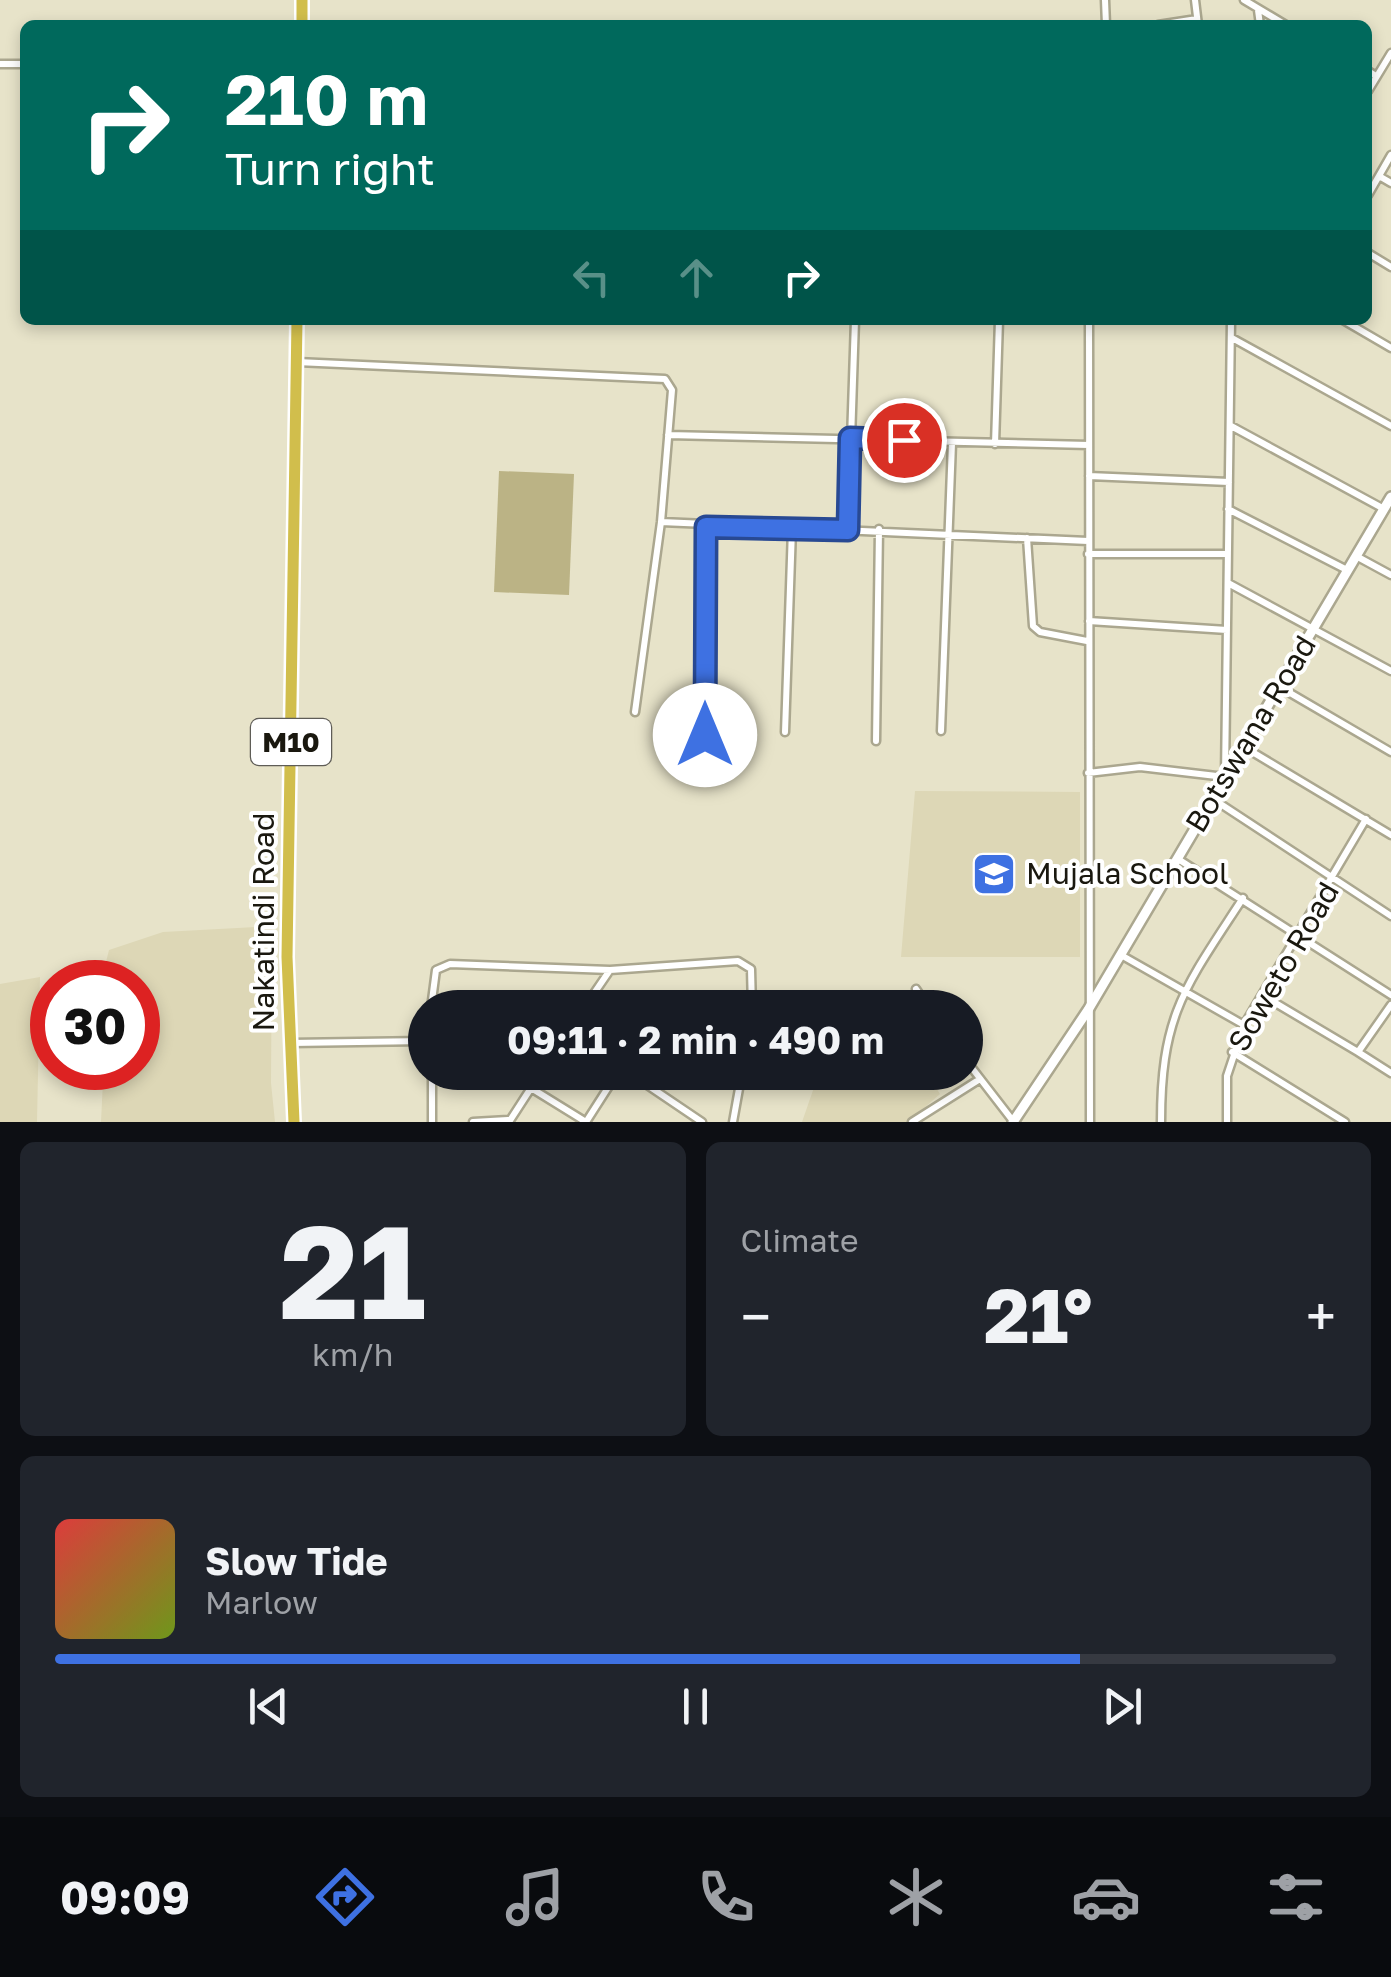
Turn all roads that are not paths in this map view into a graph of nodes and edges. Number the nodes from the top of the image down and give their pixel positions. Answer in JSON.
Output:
{"nodes":[{"id":1,"x":1244,"y":0,"type":"edge"},
{"id":2,"x":1258,"y":9,"type":"junction"},
{"id":3,"x":1259,"y":20,"type":"edge"},
{"id":4,"x":1277,"y":20,"type":"edge"},
{"id":5,"x":1391,"y":53,"type":"edge"},
{"id":6,"x":1372,"y":74,"type":"edge"},
{"id":7,"x":1376,"y":76,"type":"junction"},
{"id":8,"x":1372,"y":83,"type":"edge"},
{"id":9,"x":1391,"y":156,"type":"edge"},
{"id":10,"x":1379,"y":176,"type":"junction"},
{"id":11,"x":1391,"y":183,"type":"edge"},
{"id":12,"x":1372,"y":188,"type":"edge"},
{"id":13,"x":297,"y":325,"type":"edge"},
{"id":14,"x":855,"y":325,"type":"edge"},
{"id":15,"x":999,"y":325,"type":"edge"},
{"id":16,"x":1090,"y":325,"type":"edge"},
{"id":17,"x":1231,"y":325,"type":"edge"},
{"id":18,"x":1352,"y":325,"type":"edge"},
{"id":19,"x":1231,"y":337,"type":"junction"},
{"id":20,"x":1391,"y":348,"type":"edge"},
{"id":21,"x":297,"y":362,"type":"junction"},
{"id":22,"x":1231,"y":426,"type":"junction"},
{"id":23,"x":1391,"y":426,"type":"edge"},
{"id":24,"x":668,"y":435,"type":"junction"},
{"id":25,"x":850,"y":438,"type":"junction"},
{"id":26,"x":952,"y":443,"type":"junction"},
{"id":27,"x":995,"y":444,"type":"junction"},
{"id":28,"x":1089,"y":446,"type":"junction"},
{"id":29,"x":1089,"y":476,"type":"junction"},
{"id":30,"x":1229,"y":482,"type":"junction"},
{"id":31,"x":1391,"y":497,"type":"edge"},
{"id":32,"x":1228,"y":508,"type":"junction"},
{"id":33,"x":1384,"y":509,"type":"junction"},
{"id":34,"x":662,"y":522,"type":"junction"},
{"id":35,"x":706,"y":527,"type":"junction"},
{"id":36,"x":792,"y":529,"type":"junction"},
{"id":37,"x":878,"y":529,"type":"junction"},
{"id":38,"x":848,"y":530,"type":"junction"},
{"id":39,"x":948,"y":534,"type":"junction"},
{"id":40,"x":1027,"y":538,"type":"junction"},
{"id":41,"x":1088,"y":540,"type":"junction"},
{"id":42,"x":1088,"y":554,"type":"junction"},
{"id":43,"x":1226,"y":554,"type":"junction"},
{"id":44,"x":1356,"y":556,"type":"junction"},
{"id":45,"x":1347,"y":570,"type":"junction"},
{"id":46,"x":1391,"y":575,"type":"edge"},
{"id":47,"x":1228,"y":582,"type":"junction"},
{"id":48,"x":1089,"y":621,"type":"junction"},
{"id":49,"x":1227,"y":630,"type":"junction"},
{"id":50,"x":1312,"y":630,"type":"junction"},
{"id":51,"x":1087,"y":641,"type":"junction"},
{"id":52,"x":1391,"y":670,"type":"edge"},
{"id":53,"x":1278,"y":686,"type":"junction"},
{"id":54,"x":635,"y":712,"type":"dead end"},
{"id":55,"x":941,"y":731,"type":"dead end"},
{"id":56,"x":786,"y":732,"type":"dead end"},
{"id":57,"x":705,"y":735,"type":"dead end"},
{"id":58,"x":876,"y":741,"type":"dead end"},
{"id":59,"x":1242,"y":746,"type":"junction"},
{"id":60,"x":1391,"y":752,"type":"edge"},
{"id":61,"x":1088,"y":773,"type":"junction"},
{"id":62,"x":1225,"y":778,"type":"junction"},
{"id":63,"x":1213,"y":799,"type":"junction"},
{"id":64,"x":1366,"y":819,"type":"junction"},
{"id":65,"x":1391,"y":835,"type":"edge"},
{"id":66,"x":1177,"y":858,"type":"junction"},
{"id":67,"x":1334,"y":879,"type":"junction"},
{"id":68,"x":1242,"y":898,"type":"junction"},
{"id":69,"x":1391,"y":916,"type":"edge"},
{"id":70,"x":1299,"y":933,"type":"junction"},
{"id":71,"x":1121,"y":955,"type":"junction"},
{"id":72,"x":610,"y":970,"type":"junction"},
{"id":73,"x":434,"y":990,"type":"edge"},
{"id":74,"x":596,"y":990,"type":"edge"},
{"id":75,"x":752,"y":990,"type":"edge"},
{"id":76,"x":1184,"y":990,"type":"junction"},
{"id":77,"x":1262,"y":995,"type":"junction"},
{"id":78,"x":1391,"y":995,"type":"edge"},
{"id":79,"x":1391,"y":1005,"type":"edge"},
{"id":80,"x":1088,"y":1010,"type":"junction"},
{"id":81,"x":1244,"y":1026,"type":"junction"},
{"id":82,"x":408,"y":1041,"type":"edge"},
{"id":83,"x":289,"y":1043,"type":"junction"},
{"id":84,"x":1232,"y":1052,"type":"junction"},
{"id":85,"x":1358,"y":1052,"type":"junction"},
{"id":86,"x":1391,"y":1074,"type":"edge"},
{"id":87,"x":983,"y":1084,"type":"edge"},
{"id":88,"x":432,"y":1090,"type":"edge"},
{"id":89,"x":530,"y":1090,"type":"edge"},
{"id":90,"x":534,"y":1090,"type":"edge"},
{"id":91,"x":606,"y":1090,"type":"edge"},
{"id":92,"x":655,"y":1090,"type":"edge"},
{"id":93,"x":739,"y":1090,"type":"edge"},
{"id":94,"x":964,"y":1090,"type":"edge"},
{"id":95,"x":509,"y":1121,"type":"edge"},
{"id":96,"x":294,"y":1122,"type":"edge"},
{"id":97,"x":432,"y":1122,"type":"edge"},
{"id":98,"x":473,"y":1122,"type":"edge"},
{"id":99,"x":586,"y":1122,"type":"edge"},
{"id":100,"x":702,"y":1122,"type":"edge"},
{"id":101,"x":733,"y":1122,"type":"edge"},
{"id":102,"x":912,"y":1122,"type":"edge"},
{"id":103,"x":1013,"y":1122,"type":"edge"},
{"id":104,"x":1090,"y":1122,"type":"edge"},
{"id":105,"x":1160,"y":1122,"type":"edge"},
{"id":106,"x":1227,"y":1122,"type":"edge"},
{"id":107,"x":1344,"y":1122,"type":"edge"}],
"edges":[{"from":1,"to":2,"type":"street"},
{"from":2,"to":3,"type":"street"},
{"from":2,"to":4,"type":"street"},
{"from":5,"to":7,"type":"street"},
{"from":6,"to":7,"type":"street"},
{"from":7,"to":8,"type":"street"},
{"from":9,"to":10,"type":"street"},
{"from":10,"to":11,"type":"street"},
{"from":10,"to":12,"type":"street"},
{"from":13,"to":21,"type":"highway","number":"M10"},
{"from":14,"to":25,"type":"street"},
{"from":15,"to":27,"type":"street"},
{"from":16,"to":28,"type":"street"},
{"from":17,"to":19,"type":"street"},
{"from":18,"to":20,"type":"street"},
{"from":19,"to":22,"type":"street"},
{"from":19,"to":23,"type":"street"},
{"from":21,"to":24,"type":"street"},
{"from":21,"to":83,"type":"highway","name":"Nakatindi Road","number":"M10"},
{"from":22,"to":30,"type":"street"},
{"from":22,"to":33,"type":"street"},
{"from":24,"to":25,"type":"street"},
{"from":24,"to":34,"type":"street"},
{"from":25,"to":26,"type":"street"},
{"from":25,"to":38,"type":"street"},
{"from":26,"to":27,"type":"street"},
{"from":26,"to":39,"type":"street"},
{"from":27,"to":28,"type":"street"},
{"from":28,"to":29,"type":"street"},
{"from":29,"to":30,"type":"street"},
{"from":29,"to":41,"type":"street"},
{"from":30,"to":32,"type":"street"},
{"from":31,"to":33,"type":"street","name":"Botswana Road"},
{"from":32,"to":43,"type":"street"},
{"from":32,"to":45,"type":"street"},
{"from":33,"to":44,"type":"street","name":"Botswana Road"},
{"from":34,"to":35,"type":"street"},
{"from":34,"to":54,"type":"street"},
{"from":35,"to":36,"type":"street"},
{"from":35,"to":57,"type":"street"},
{"from":36,"to":38,"type":"street"},
{"from":36,"to":56,"type":"street"},
{"from":37,"to":38,"type":"street"},
{"from":37,"to":39,"type":"street"},
{"from":37,"to":58,"type":"street"},
{"from":39,"to":40,"type":"street"},
{"from":39,"to":55,"type":"street"},
{"from":40,"to":41,"type":"street"},
{"from":40,"to":51,"type":"street"},
{"from":41,"to":42,"type":"street"},
{"from":42,"to":43,"type":"street"},
{"from":42,"to":48,"type":"street"},
{"from":43,"to":47,"type":"street"},
{"from":44,"to":45,"type":"street","name":"Botswana Road"},
{"from":44,"to":46,"type":"street"},
{"from":45,"to":50,"type":"street","name":"Botswana Road"},
{"from":47,"to":49,"type":"street"},
{"from":47,"to":50,"type":"street"},
{"from":48,"to":49,"type":"street"},
{"from":48,"to":51,"type":"street"},
{"from":49,"to":62,"type":"street"},
{"from":50,"to":52,"type":"street"},
{"from":50,"to":53,"type":"street","name":"Botswana Road"},
{"from":51,"to":61,"type":"street"},
{"from":53,"to":59,"type":"street","name":"Botswana Road"},
{"from":53,"to":60,"type":"street"},
{"from":59,"to":62,"type":"street","name":"Botswana Road"},
{"from":59,"to":64,"type":"street"},
{"from":61,"to":62,"type":"street"},
{"from":61,"to":80,"type":"street"},
{"from":62,"to":63,"type":"street","name":"Botswana Road"},
{"from":63,"to":66,"type":"street","name":"Botswana Road"},
{"from":63,"to":67,"type":"street"},
{"from":64,"to":65,"type":"street"},
{"from":64,"to":67,"type":"street","name":"Soweto Road"},
{"from":66,"to":68,"type":"street"},
{"from":66,"to":71,"type":"street","name":"Botswana Road"},
{"from":67,"to":69,"type":"street"},
{"from":67,"to":70,"type":"street","name":"Soweto Road"},
{"from":68,"to":70,"type":"street"},
{"from":68,"to":76,"type":"street"},
{"from":70,"to":77,"type":"street","name":"Soweto Road"},
{"from":70,"to":78,"type":"street"},
{"from":71,"to":76,"type":"street"},
{"from":71,"to":80,"type":"street","name":"Botswana Road"},
{"from":72,"to":73,"type":"street"},
{"from":72,"to":74,"type":"street"},
{"from":72,"to":75,"type":"street"},
{"from":76,"to":81,"type":"street"},
{"from":76,"to":105,"type":"street"},
{"from":77,"to":81,"type":"street","name":"Soweto Road"},
{"from":77,"to":85,"type":"street"},
{"from":79,"to":85,"type":"street"},
{"from":80,"to":103,"type":"street","name":"Botswana Road"},
{"from":80,"to":104,"type":"street"},
{"from":81,"to":84,"type":"street","name":"Soweto Road"},
{"from":82,"to":83,"type":"street"},
{"from":83,"to":96,"type":"highway","name":"Nakatindi Road","number":"M10"},
{"from":84,"to":106,"type":"street","name":"Soweto Road"},
{"from":84,"to":107,"type":"street"},
{"from":85,"to":86,"type":"street"},
{"from":87,"to":103,"type":"street"},
{"from":88,"to":97,"type":"street"},
{"from":89,"to":95,"type":"street"},
{"from":90,"to":99,"type":"street"},
{"from":91,"to":99,"type":"street"},
{"from":92,"to":100,"type":"street"},
{"from":93,"to":101,"type":"street"},
{"from":94,"to":102,"type":"street"},
{"from":95,"to":98,"type":"street"}]}
